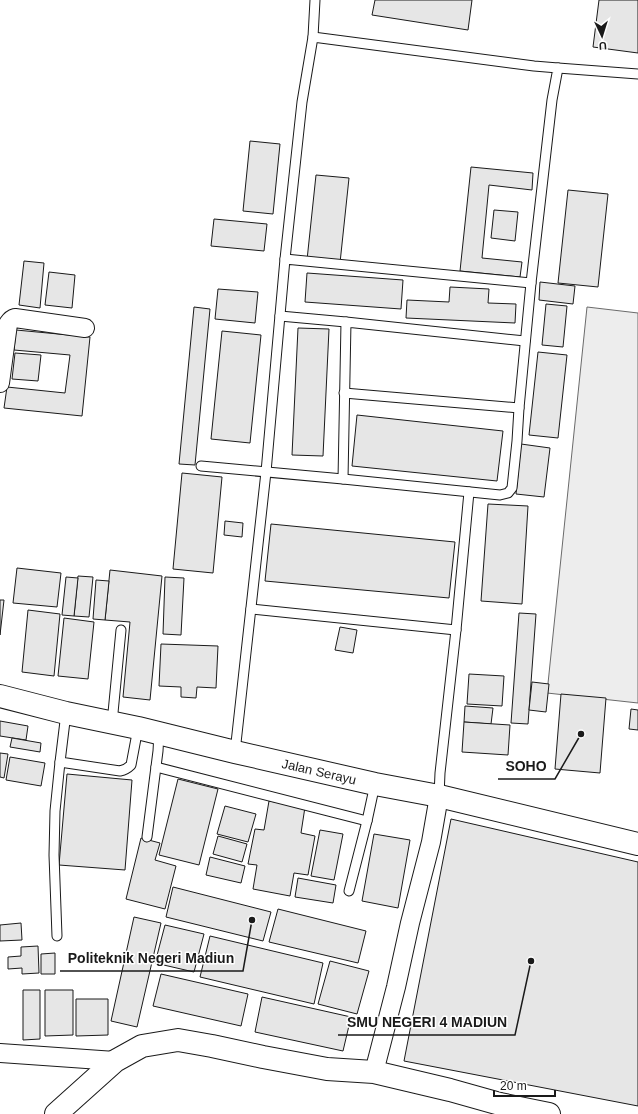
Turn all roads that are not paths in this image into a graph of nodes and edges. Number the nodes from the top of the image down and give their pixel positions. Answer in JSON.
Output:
{"nodes":[{"id":1,"x":315,"y":0,"type":"edge"},
{"id":2,"x":312,"y":37,"type":"junction"},
{"id":3,"x":558,"y":68,"type":"junction"},
{"id":4,"x":638,"y":74,"type":"edge"},
{"id":5,"x":285,"y":259,"type":"junction"},
{"id":6,"x":530,"y":283,"type":"junction"},
{"id":7,"x":280,"y":316,"type":"junction"},
{"id":8,"x":346,"y":322,"type":"junction"},
{"id":9,"x":85,"y":328,"type":"dead end"},
{"id":10,"x":525,"y":341,"type":"junction"},
{"id":11,"x":0,"y":383,"type":"edge"},
{"id":12,"x":344,"y":392,"type":"junction"},
{"id":13,"x":519,"y":408,"type":"junction"},
{"id":14,"x":201,"y":466,"type":"dead end"},
{"id":15,"x":266,"y":472,"type":"junction"},
{"id":16,"x":343,"y":479,"type":"junction"},
{"id":17,"x":469,"y":492,"type":"junction"},
{"id":18,"x":251,"y":609,"type":"junction"},
{"id":19,"x":121,"y":630,"type":"dead end"},
{"id":20,"x":456,"y":630,"type":"junction"},
{"id":21,"x":0,"y":696,"type":"edge"},
{"id":22,"x":66,"y":712,"type":"junction"},
{"id":23,"x":112,"y":723,"type":"junction"},
{"id":24,"x":138,"y":728,"type":"junction"},
{"id":25,"x":159,"y":733,"type":"junction"},
{"id":26,"x":235,"y":752,"type":"junction"},
{"id":27,"x":60,"y":762,"type":"junction"},
{"id":28,"x":156,"y":767,"type":"junction"},
{"id":29,"x":375,"y":784,"type":"junction"},
{"id":30,"x":438,"y":796,"type":"junction"},
{"id":31,"x":367,"y":821,"type":"junction"},
{"id":32,"x":147,"y":837,"type":"dead end"},
{"id":33,"x":638,"y":844,"type":"edge"},
{"id":34,"x":350,"y":891,"type":"dead end"},
{"id":35,"x":57,"y":936,"type":"dead end"},
{"id":36,"x":0,"y":1053,"type":"edge"},
{"id":37,"x":115,"y":1061,"type":"junction"},
{"id":38,"x":374,"y":1072,"type":"junction"},
{"id":39,"x":500,"y":1109,"type":"edge"},
{"id":40,"x":56,"y":1114,"type":"edge"},
{"id":41,"x":549,"y":1114,"type":"edge"}],
"edges":[{"from":1,"to":2,"type":"lane"},
{"from":2,"to":3,"type":"lane"},
{"from":2,"to":5,"type":"lane"},
{"from":3,"to":4,"type":"lane"},
{"from":3,"to":6,"type":"lane"},
{"from":5,"to":6,"type":"lane"},
{"from":5,"to":7,"type":"lane"},
{"from":6,"to":10,"type":"lane"},
{"from":7,"to":8,"type":"lane"},
{"from":7,"to":15,"type":"lane"},
{"from":8,"to":10,"type":"lane"},
{"from":8,"to":12,"type":"lane"},
{"from":9,"to":11,"type":"street"},
{"from":10,"to":13,"type":"lane"},
{"from":12,"to":13,"type":"lane"},
{"from":12,"to":16,"type":"lane"},
{"from":13,"to":17,"type":"lane"},
{"from":14,"to":15,"type":"lane"},
{"from":15,"to":16,"type":"lane"},
{"from":15,"to":18,"type":"lane"},
{"from":16,"to":17,"type":"lane"},
{"from":17,"to":20,"type":"lane"},
{"from":18,"to":20,"type":"lane"},
{"from":18,"to":26,"type":"lane"},
{"from":19,"to":23,"type":"lane"},
{"from":20,"to":30,"type":"lane"},
{"from":21,"to":22,"type":"main road","name":"Jalan Serayu"},
{"from":22,"to":23,"type":"main road","name":"Jalan Serayu"},
{"from":22,"to":27,"type":"lane"},
{"from":23,"to":24,"type":"main road","name":"Jalan Serayu"},
{"from":24,"to":25,"type":"main road","name":"Jalan Serayu"},
{"from":24,"to":27,"type":"lane"},
{"from":25,"to":26,"type":"main road","name":"Jalan Serayu"},
{"from":25,"to":28,"type":"lane"},
{"from":26,"to":29,"type":"main road","name":"Jalan Serayu"},
{"from":27,"to":35,"type":"lane"},
{"from":28,"to":31,"type":"lane"},
{"from":28,"to":32,"type":"lane"},
{"from":29,"to":30,"type":"main road","name":"Jalan Serayu"},
{"from":29,"to":31,"type":"lane"},
{"from":30,"to":33,"type":"main road","name":"Jalan Serayu"},
{"from":30,"to":38,"type":"street"},
{"from":31,"to":34,"type":"lane"},
{"from":36,"to":37,"type":"street"},
{"from":37,"to":38,"type":"main road"},
{"from":37,"to":40,"type":"main road"},
{"from":38,"to":39,"type":"main road"},
{"from":39,"to":41,"type":"main road"}]}
